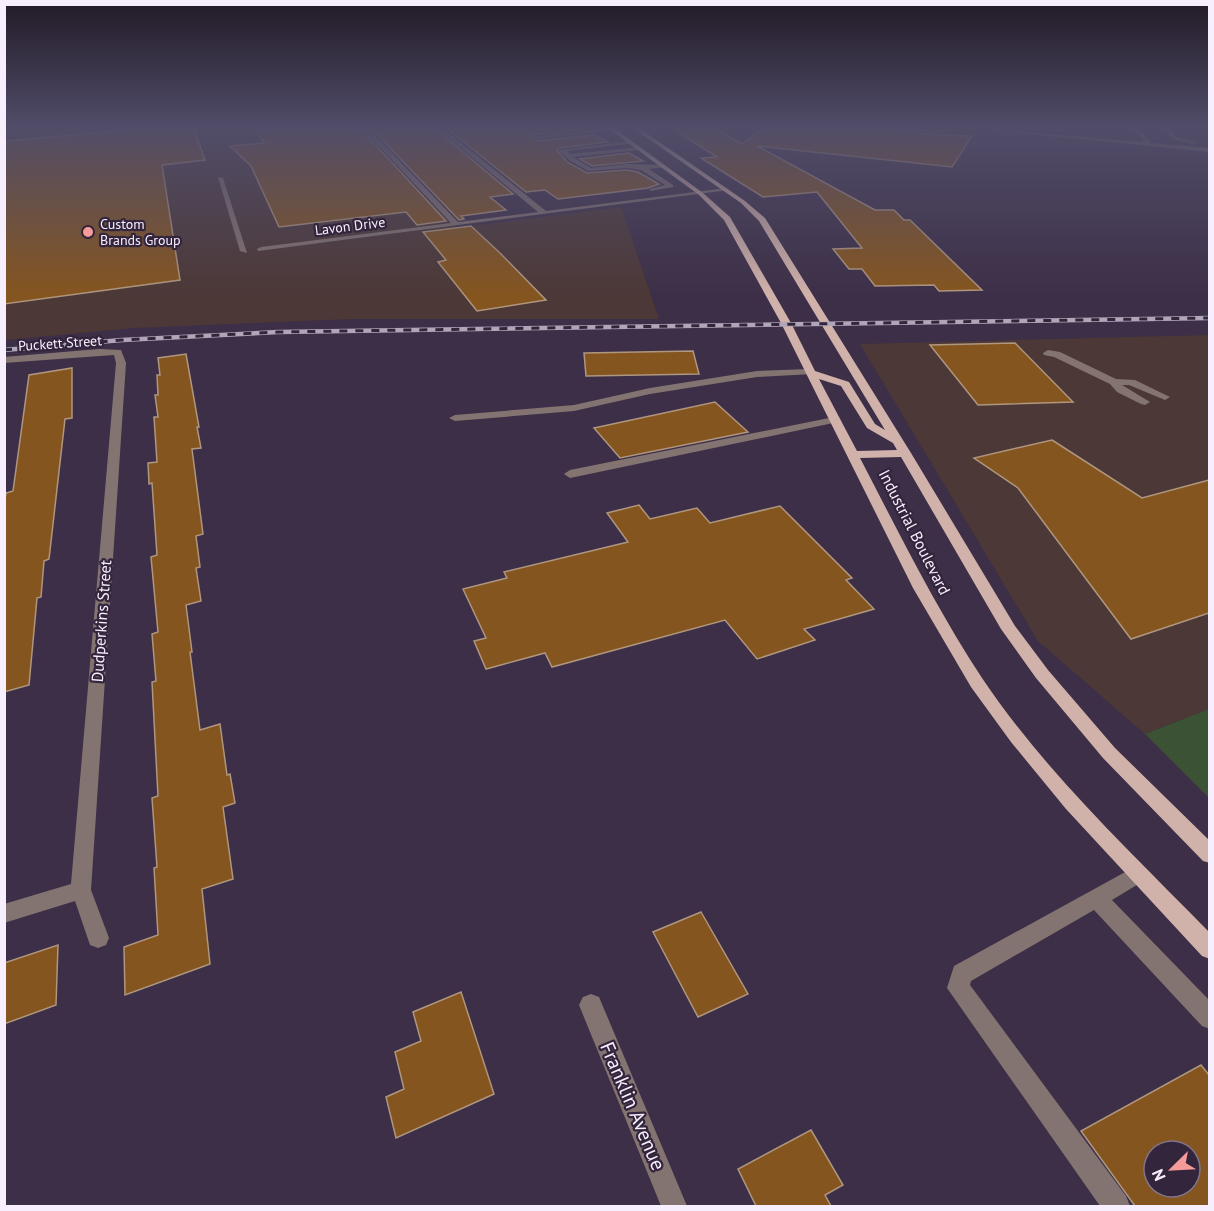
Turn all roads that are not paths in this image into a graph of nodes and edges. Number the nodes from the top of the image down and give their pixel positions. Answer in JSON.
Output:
{"nodes":[{"id":1,"x":221,"y":183,"type":"edge"},
{"id":2,"x":417,"y":183,"type":"edge"},
{"id":3,"x":507,"y":183,"type":"edge"},
{"id":4,"x":664,"y":183,"type":"edge"},
{"id":5,"x":685,"y":183,"type":"edge"},
{"id":6,"x":715,"y":183,"type":"edge"},
{"id":7,"x":726,"y":190,"type":"junction"},
{"id":8,"x":701,"y":194,"type":"junction"},
{"id":9,"x":647,"y":200,"type":"junction"},
{"id":10,"x":544,"y":213,"type":"junction"},
{"id":11,"x":456,"y":224,"type":"junction"},
{"id":12,"x":261,"y":249,"type":"dead end"},
{"id":13,"x":244,"y":251,"type":"dead end"},
{"id":14,"x":118,"y":352,"type":"joint"},
{"id":15,"x":1048,"y":353,"type":"dead end"},
{"id":16,"x":4,"y":360,"type":"edge"},
{"id":17,"x":809,"y":372,"type":"junction"},
{"id":18,"x":1114,"y":382,"type":"junction"},
{"id":19,"x":1165,"y":397,"type":"dead end"},
{"id":20,"x":1145,"y":402,"type":"dead end"},
{"id":21,"x":455,"y":418,"type":"dead end"},
{"id":22,"x":834,"y":420,"type":"junction"},
{"id":23,"x":902,"y":448,"type":"junction"},
{"id":24,"x":854,"y":454,"type":"junction"},
{"id":25,"x":570,"y":474,"type":"dead end"},
{"id":26,"x":1209,"y":855,"type":"edge"},
{"id":27,"x":1138,"y":874,"type":"junction"},
{"id":28,"x":81,"y":890,"type":"junction"},
{"id":29,"x":1096,"y":898,"type":"junction"},
{"id":30,"x":4,"y":914,"type":"edge"},
{"id":31,"x":98,"y":938,"type":"dead end"},
{"id":32,"x":1209,"y":949,"type":"edge"},
{"id":33,"x":591,"y":1005,"type":"dead end"},
{"id":34,"x":1209,"y":1018,"type":"edge"},
{"id":35,"x":674,"y":1206,"type":"edge"},
{"id":36,"x":1116,"y":1206,"type":"edge"}],
"edges":[{"from":1,"to":13,"type":"street"},
{"from":2,"to":11,"type":"street"},
{"from":3,"to":10,"type":"street"},
{"from":4,"to":9,"type":"street"},
{"from":5,"to":8,"type":"main road","name":"Industrial Boulevard"},
{"from":6,"to":7,"type":"main road","name":"Industrial Boulevard"},
{"from":7,"to":8,"type":"street","name":"Lavon Drive"},
{"from":7,"to":23,"type":"main road","name":"Industrial Boulevard"},
{"from":8,"to":9,"type":"street","name":"Lavon Drive"},
{"from":8,"to":17,"type":"main road","name":"Industrial Boulevard"},
{"from":9,"to":10,"type":"street","name":"Lavon Drive"},
{"from":10,"to":11,"type":"street","name":"Lavon Drive"},
{"from":11,"to":12,"type":"street","name":"Lavon Drive"},
{"from":14,"to":16,"type":"street","name":"Puckett Street"},
{"from":14,"to":28,"type":"street","name":"Dudperkins Street"},
{"from":15,"to":18,"type":"street"},
{"from":17,"to":21,"type":"street"},
{"from":17,"to":22,"type":"main road","name":"Industrial Boulevard"},
{"from":17,"to":23,"type":"main road"},
{"from":18,"to":19,"type":"street"},
{"from":18,"to":20,"type":"street"},
{"from":22,"to":24,"type":"main road","name":"Industrial Boulevard"},
{"from":22,"to":25,"type":"street"},
{"from":23,"to":24,"type":"main road"},
{"from":23,"to":26,"type":"main road","name":"Industrial Boulevard"},
{"from":24,"to":27,"type":"main road","name":"Industrial Boulevard"},
{"from":27,"to":29,"type":"street"},
{"from":27,"to":32,"type":"main road","name":"Industrial Boulevard"},
{"from":28,"to":30,"type":"street"},
{"from":28,"to":31,"type":"street"},
{"from":29,"to":34,"type":"street"},
{"from":29,"to":36,"type":"street"},
{"from":33,"to":35,"type":"street","name":"Franklin Avenue"}]}
